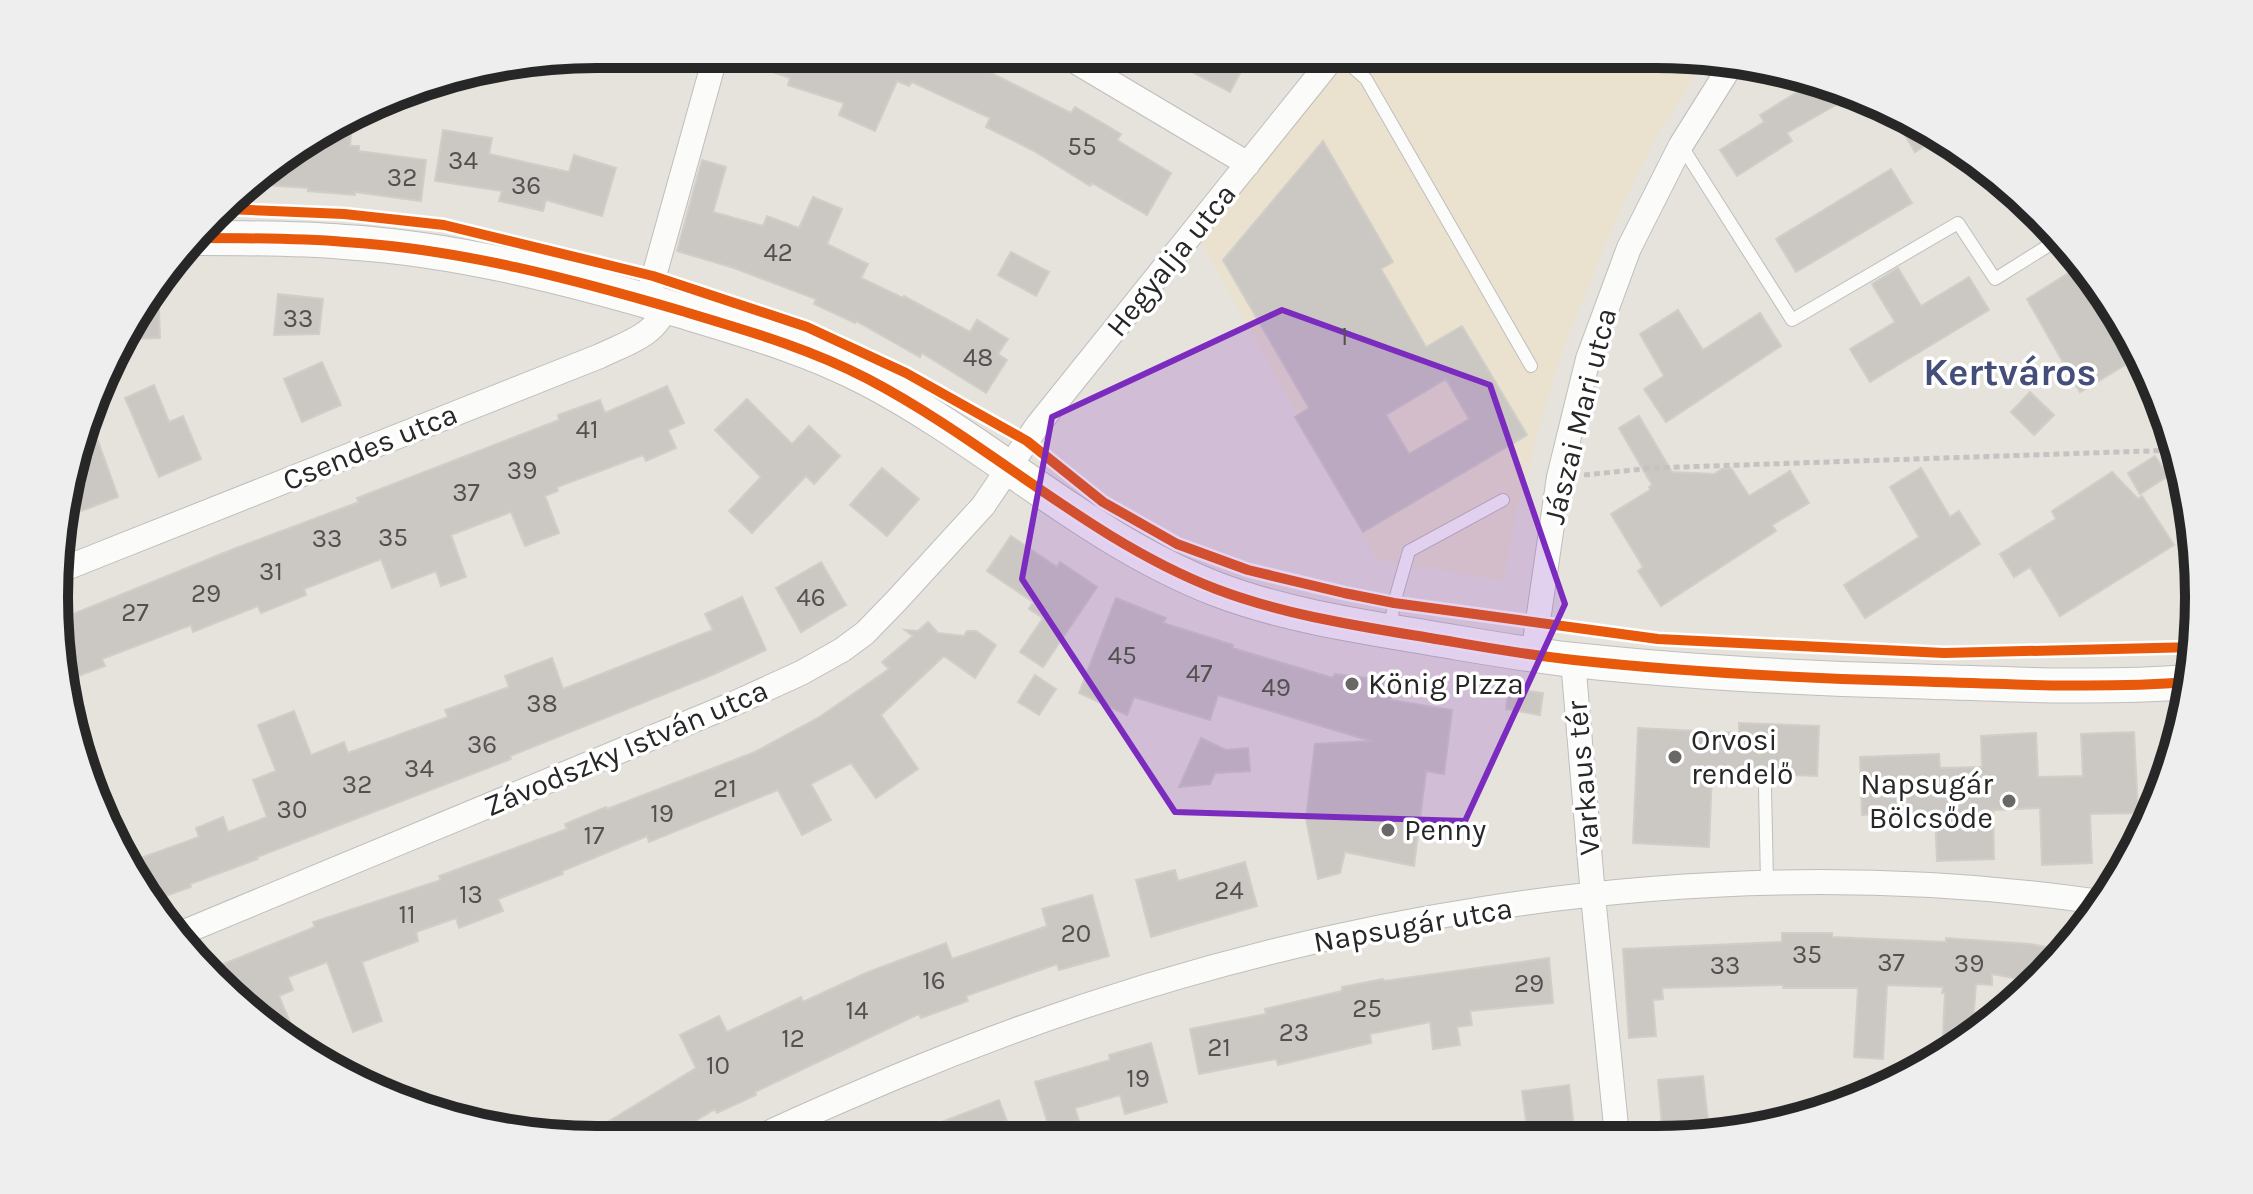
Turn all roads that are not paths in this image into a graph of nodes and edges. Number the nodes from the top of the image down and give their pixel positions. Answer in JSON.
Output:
{"nodes":[{"id":1,"x":713,"y":68,"type":"edge"},
{"id":2,"x":1087,"y":68,"type":"edge"},
{"id":3,"x":1326,"y":68,"type":"edge"},
{"id":4,"x":1353,"y":68,"type":"edge"},
{"id":5,"x":1726,"y":73,"type":"edge"},
{"id":6,"x":1681,"y":145,"type":"junction"},
{"id":7,"x":1248,"y":164,"type":"junction"},
{"id":8,"x":208,"y":238,"type":"edge"},
{"id":9,"x":2050,"y":244,"type":"edge"},
{"id":10,"x":656,"y":304,"type":"junction"},
{"id":11,"x":1531,"y":366,"type":"dead end"},
{"id":12,"x":1010,"y":467,"type":"junction"},
{"id":13,"x":1503,"y":500,"type":"dead end"},
{"id":14,"x":69,"y":567,"type":"edge"},
{"id":15,"x":1389,"y":631,"type":"junction"},
{"id":16,"x":1533,"y":655,"type":"junction"},
{"id":17,"x":1573,"y":660,"type":"junction"},
{"id":18,"x":2178,"y":682,"type":"edge"},
{"id":19,"x":1765,"y":788,"type":"dead end"},
{"id":20,"x":1767,"y":882,"type":"junction"},
{"id":21,"x":1593,"y":896,"type":"junction"},
{"id":22,"x":2089,"y":901,"type":"edge"},
{"id":23,"x":187,"y":931,"type":"edge"},
{"id":24,"x":785,"y":1126,"type":"edge"},
{"id":25,"x":1616,"y":1126,"type":"edge"}],
"edges":[{"from":1,"to":10,"type":"street"},
{"from":2,"to":7,"type":"street"},
{"from":3,"to":7,"type":"street","name":"Hegyalja utca"},
{"from":4,"to":11,"type":"lane"},
{"from":5,"to":6,"type":"street","name":"Jászai Mari utca"},
{"from":6,"to":9,"type":"lane"},
{"from":6,"to":16,"type":"street","name":"Jászai Mari utca"},
{"from":7,"to":12,"type":"street","name":"Hegyalja utca"},
{"from":8,"to":10,"type":"street"},
{"from":10,"to":12,"type":"street"},
{"from":10,"to":14,"type":"street","name":"Csendes utca"},
{"from":12,"to":15,"type":"street"},
{"from":12,"to":23,"type":"street","name":"Závodszky István utca"},
{"from":13,"to":15,"type":"lane"},
{"from":15,"to":16,"type":"street"},
{"from":16,"to":17,"type":"street"},
{"from":17,"to":18,"type":"street"},
{"from":17,"to":21,"type":"street","name":"Varkaus tér"},
{"from":19,"to":20,"type":"lane"},
{"from":20,"to":21,"type":"street","name":"Napsugár utca"},
{"from":20,"to":22,"type":"street","name":"Napsugár utca"},
{"from":21,"to":24,"type":"street","name":"Napsugár utca"},
{"from":21,"to":25,"type":"street","name":"Varkaus tér"}]}
